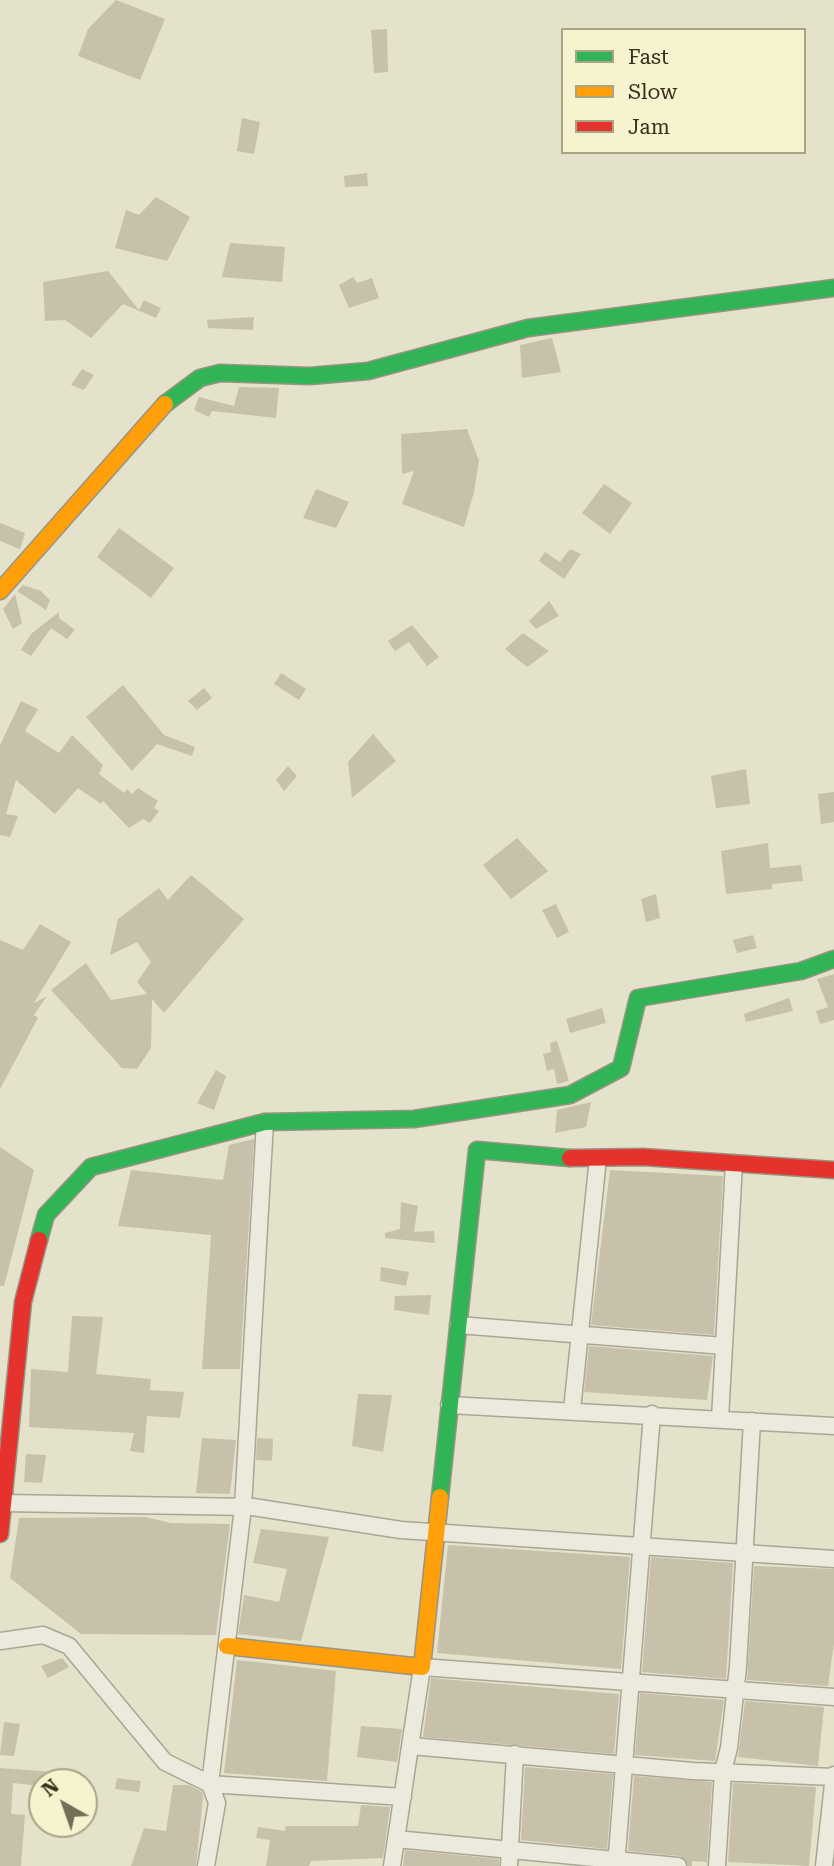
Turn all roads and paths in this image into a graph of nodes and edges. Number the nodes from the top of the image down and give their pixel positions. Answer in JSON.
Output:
{"nodes":[{"id":1,"x":834,"y":288,"type":"edge"},
{"id":2,"x":0,"y":591,"type":"edge"},
{"id":3,"x":834,"y":959,"type":"edge"},
{"id":4,"x":265,"y":1122,"type":"junction"},
{"id":5,"x":598,"y":1158,"type":"junction"},
{"id":6,"x":734,"y":1163,"type":"junction"},
{"id":7,"x":834,"y":1170,"type":"edge"},
{"id":8,"x":458,"y":1325,"type":"junction"},
{"id":9,"x":579,"y":1335,"type":"junction"},
{"id":10,"x":724,"y":1346,"type":"junction"},
{"id":11,"x":449,"y":1405,"type":"junction"},
{"id":12,"x":572,"y":1410,"type":"junction"},
{"id":13,"x":652,"y":1414,"type":"junction"},
{"id":14,"x":720,"y":1419,"type":"junction"},
{"id":15,"x":752,"y":1420,"type":"junction"},
{"id":16,"x":834,"y":1426,"type":"edge"},
{"id":17,"x":2,"y":1503,"type":"junction"},
{"id":18,"x":243,"y":1507,"type":"junction"},
{"id":19,"x":0,"y":1527,"type":"edge"},
{"id":20,"x":438,"y":1533,"type":"junction"},
{"id":21,"x":0,"y":1534,"type":"edge"},
{"id":22,"x":641,"y":1546,"type":"junction"},
{"id":23,"x":744,"y":1553,"type":"junction"},
{"id":24,"x":834,"y":1559,"type":"edge"},
{"id":25,"x":0,"y":1641,"type":"edge"},
{"id":26,"x":227,"y":1646,"type":"junction"},
{"id":27,"x":422,"y":1667,"type":"junction"},
{"id":28,"x":630,"y":1682,"type":"junction"},
{"id":29,"x":736,"y":1690,"type":"junction"},
{"id":30,"x":834,"y":1697,"type":"edge"},
{"id":31,"x":411,"y":1746,"type":"junction"},
{"id":32,"x":515,"y":1754,"type":"junction"},
{"id":33,"x":625,"y":1764,"type":"junction"},
{"id":34,"x":723,"y":1771,"type":"junction"},
{"id":35,"x":834,"y":1777,"type":"edge"},
{"id":36,"x":210,"y":1784,"type":"junction"},
{"id":37,"x":403,"y":1797,"type":"junction"},
{"id":38,"x":396,"y":1839,"type":"junction"},
{"id":39,"x":509,"y":1858,"type":"edge"},
{"id":40,"x":616,"y":1863,"type":"edge"},
{"id":41,"x":206,"y":1866,"type":"edge"},
{"id":42,"x":392,"y":1866,"type":"edge"},
{"id":43,"x":678,"y":1866,"type":"edge"},
{"id":44,"x":717,"y":1866,"type":"edge"},
{"id":45,"x":824,"y":1866,"type":"edge"}],
"edges":[{"from":1,"to":2,"type":"street"},
{"from":3,"to":4,"type":"street"},
{"from":4,"to":17,"type":"street"},
{"from":4,"to":18,"type":"street"},
{"from":5,"to":6,"type":"street"},
{"from":5,"to":8,"type":"street"},
{"from":5,"to":9,"type":"street"},
{"from":6,"to":7,"type":"street"},
{"from":6,"to":10,"type":"street"},
{"from":8,"to":9,"type":"street"},
{"from":8,"to":11,"type":"street"},
{"from":9,"to":10,"type":"street"},
{"from":9,"to":12,"type":"street"},
{"from":10,"to":14,"type":"street"},
{"from":11,"to":12,"type":"street"},
{"from":11,"to":20,"type":"street"},
{"from":12,"to":13,"type":"street"},
{"from":13,"to":14,"type":"street"},
{"from":13,"to":22,"type":"street"},
{"from":14,"to":15,"type":"street"},
{"from":15,"to":16,"type":"street"},
{"from":15,"to":23,"type":"street"},
{"from":17,"to":18,"type":"street"},
{"from":17,"to":19,"type":"street"},
{"from":18,"to":20,"type":"street"},
{"from":18,"to":26,"type":"street"},
{"from":19,"to":21,"type":"street"},
{"from":20,"to":22,"type":"street"},
{"from":20,"to":27,"type":"street"},
{"from":22,"to":23,"type":"street"},
{"from":22,"to":28,"type":"street"},
{"from":23,"to":24,"type":"street"},
{"from":23,"to":29,"type":"street"},
{"from":25,"to":36,"type":"street"},
{"from":26,"to":27,"type":"street"},
{"from":26,"to":36,"type":"street"},
{"from":27,"to":28,"type":"street"},
{"from":27,"to":31,"type":"street"},
{"from":28,"to":29,"type":"street"},
{"from":28,"to":33,"type":"street"},
{"from":29,"to":30,"type":"street"},
{"from":29,"to":34,"type":"street"},
{"from":31,"to":32,"type":"street"},
{"from":31,"to":37,"type":"street"},
{"from":32,"to":33,"type":"street"},
{"from":32,"to":39,"type":"street"},
{"from":33,"to":34,"type":"street"},
{"from":33,"to":40,"type":"street"},
{"from":34,"to":35,"type":"street"},
{"from":34,"to":44,"type":"street"},
{"from":35,"to":45,"type":"street"},
{"from":36,"to":37,"type":"street"},
{"from":36,"to":41,"type":"street"},
{"from":37,"to":38,"type":"street"},
{"from":38,"to":39,"type":"street"},
{"from":38,"to":42,"type":"street"},
{"from":39,"to":40,"type":"street"},
{"from":40,"to":43,"type":"street"}]}
